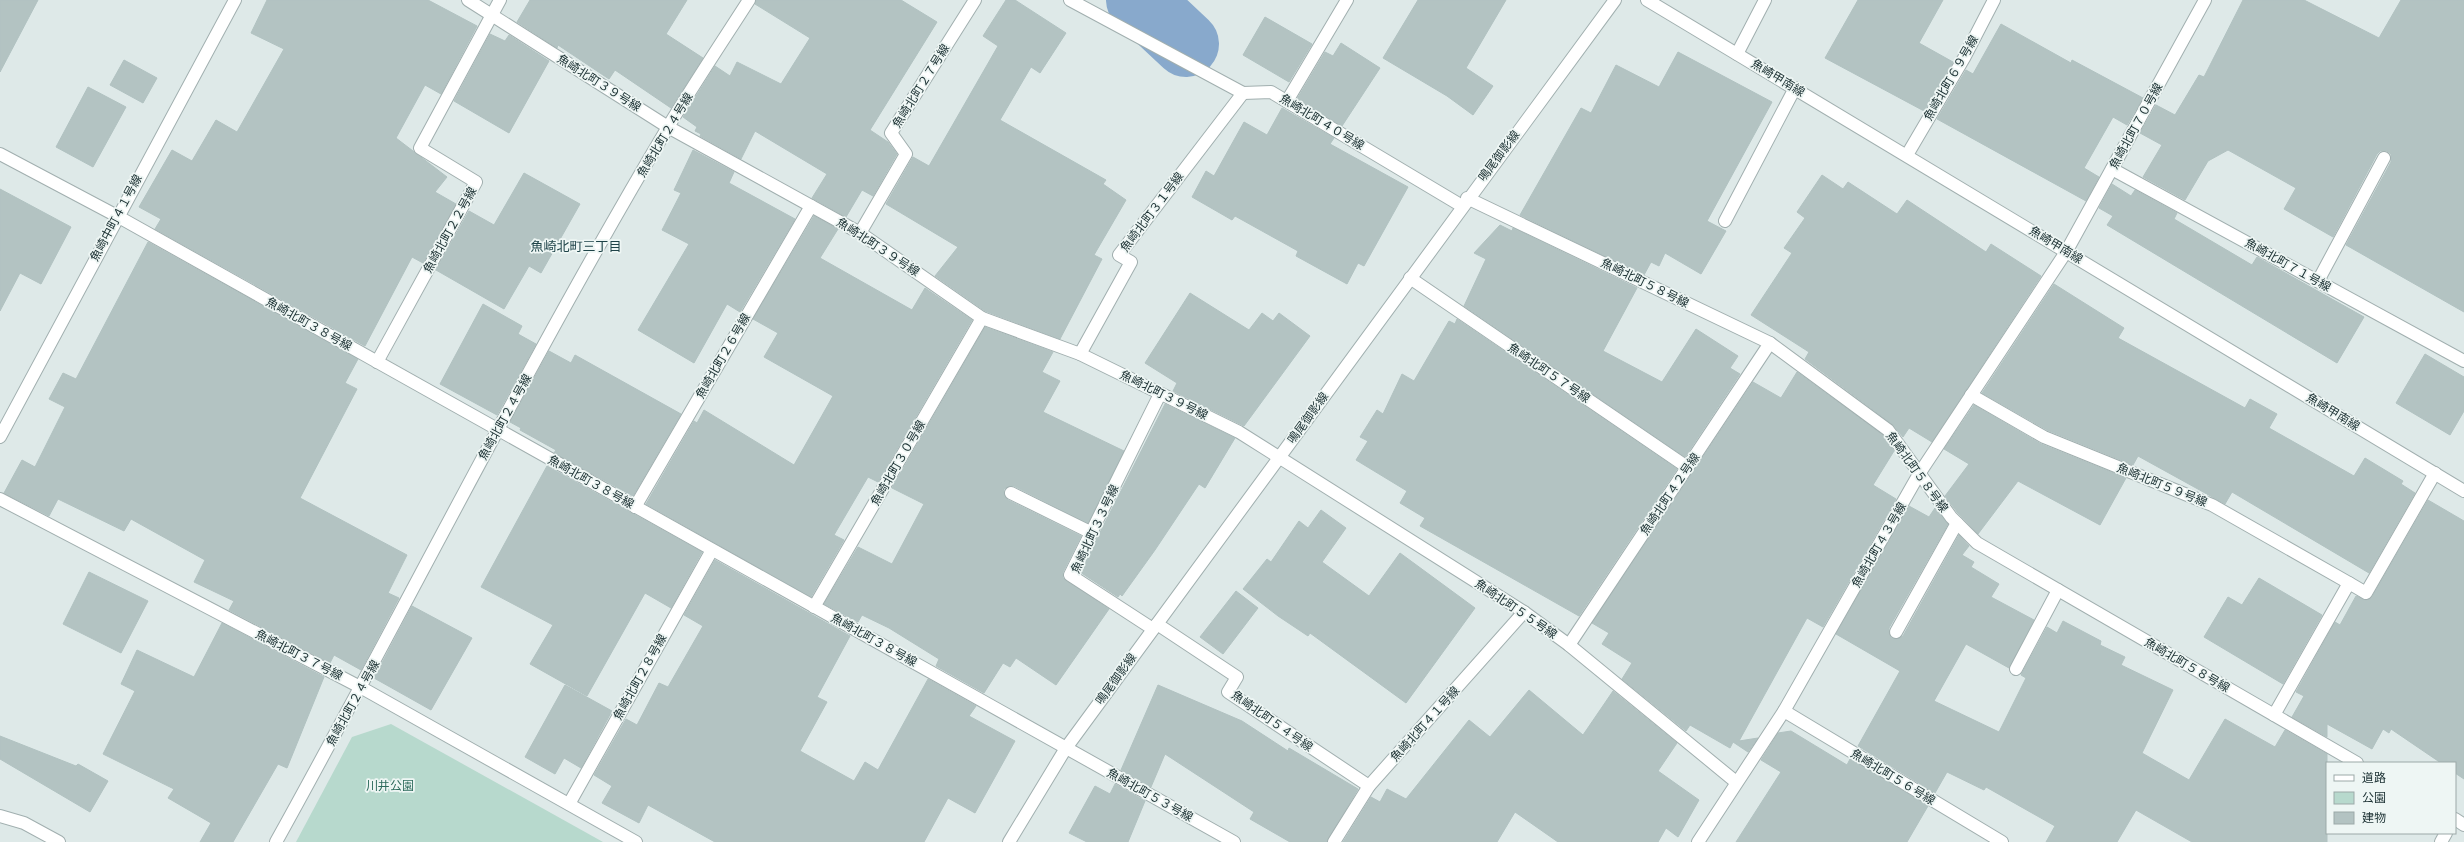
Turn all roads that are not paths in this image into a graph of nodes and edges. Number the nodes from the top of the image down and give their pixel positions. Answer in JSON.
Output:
{"nodes":[{"id":1,"x":235,"y":0,"type":"edge"},
{"id":2,"x":468,"y":0,"type":"edge"},
{"id":3,"x":500,"y":0,"type":"edge"},
{"id":4,"x":749,"y":0,"type":"edge"},
{"id":5,"x":975,"y":0,"type":"edge"},
{"id":6,"x":1347,"y":0,"type":"edge"},
{"id":7,"x":1615,"y":0,"type":"edge"},
{"id":8,"x":1647,"y":0,"type":"edge"},
{"id":9,"x":1766,"y":0,"type":"edge"},
{"id":10,"x":1994,"y":0,"type":"edge"},
{"id":11,"x":2205,"y":0,"type":"edge"},
{"id":12,"x":1073,"y":1,"type":"edge"},
{"id":13,"x":492,"y":15,"type":"junction"},
{"id":14,"x":1737,"y":54,"type":"junction"},
{"id":15,"x":1795,"y":88,"type":"junction"},
{"id":16,"x":1243,"y":93,"type":"junction"},
{"id":17,"x":1287,"y":101,"type":"junction"},
{"id":18,"x":668,"y":127,"type":"junction"},
{"id":19,"x":0,"y":154,"type":"edge"},
{"id":20,"x":1906,"y":155,"type":"junction"},
{"id":21,"x":2384,"y":158,"type":"dead end"},
{"id":22,"x":2112,"y":169,"type":"junction"},
{"id":23,"x":1465,"y":202,"type":"junction"},
{"id":24,"x":811,"y":206,"type":"junction"},
{"id":25,"x":117,"y":216,"type":"junction"},
{"id":26,"x":1725,"y":221,"type":"dead end"},
{"id":27,"x":860,"y":234,"type":"junction"},
{"id":28,"x":2066,"y":252,"type":"junction"},
{"id":29,"x":1410,"y":278,"type":"junction"},
{"id":30,"x":2318,"y":281,"type":"junction"},
{"id":31,"x":982,"y":318,"type":"junction"},
{"id":32,"x":1770,"y":344,"type":"junction"},
{"id":33,"x":1080,"y":354,"type":"junction"},
{"id":34,"x":2464,"y":361,"type":"edge"},
{"id":35,"x":377,"y":362,"type":"junction"},
{"id":36,"x":1160,"y":394,"type":"junction"},
{"id":37,"x":1971,"y":395,"type":"junction"},
{"id":38,"x":497,"y":430,"type":"junction"},
{"id":39,"x":0,"y":437,"type":"edge"},
{"id":40,"x":1279,"y":458,"type":"junction"},
{"id":41,"x":1687,"y":468,"type":"junction"},
{"id":42,"x":2435,"y":473,"type":"junction"},
{"id":43,"x":1919,"y":474,"type":"junction"},
{"id":44,"x":2464,"y":491,"type":"edge"},
{"id":45,"x":1011,"y":493,"type":"dead end"},
{"id":46,"x":0,"y":499,"type":"edge"},
{"id":47,"x":635,"y":506,"type":"junction"},
{"id":48,"x":1957,"y":523,"type":"junction"},
{"id":49,"x":1092,"y":533,"type":"junction"},
{"id":50,"x":712,"y":550,"type":"junction"},
{"id":51,"x":2349,"y":583,"type":"junction"},
{"id":52,"x":2058,"y":590,"type":"junction"},
{"id":53,"x":814,"y":607,"type":"junction"},
{"id":54,"x":1524,"y":612,"type":"junction"},
{"id":55,"x":1155,"y":627,"type":"junction"},
{"id":56,"x":1896,"y":632,"type":"dead end"},
{"id":57,"x":1569,"y":645,"type":"junction"},
{"id":58,"x":2016,"y":669,"type":"dead end"},
{"id":59,"x":362,"y":688,"type":"junction"},
{"id":60,"x":1784,"y":712,"type":"junction"},
{"id":61,"x":2274,"y":715,"type":"junction"},
{"id":62,"x":1066,"y":748,"type":"junction"},
{"id":63,"x":2355,"y":762,"type":"edge"},
{"id":64,"x":1736,"y":782,"type":"junction"},
{"id":65,"x":1369,"y":786,"type":"junction"},
{"id":66,"x":569,"y":804,"type":"junction"},
{"id":67,"x":0,"y":816,"type":"edge"},
{"id":68,"x":60,"y":842,"type":"edge"},
{"id":69,"x":276,"y":842,"type":"edge"},
{"id":70,"x":636,"y":842,"type":"edge"},
{"id":71,"x":1009,"y":842,"type":"edge"},
{"id":72,"x":1234,"y":842,"type":"edge"},
{"id":73,"x":1334,"y":842,"type":"edge"},
{"id":74,"x":1698,"y":842,"type":"edge"},
{"id":75,"x":2002,"y":842,"type":"edge"}],
"edges":[{"from":1,"to":25,"type":"street","name":"魚崎中町４１号線"},
{"from":2,"to":13,"type":"street","name":"魚崎北町３９号線"},
{"from":3,"to":13,"type":"street"},
{"from":4,"to":18,"type":"street","name":"魚崎北町２４号線"},
{"from":5,"to":27,"type":"street","name":"魚崎北町２７号線"},
{"from":6,"to":17,"type":"street"},
{"from":7,"to":23,"type":"street","name":"鳴尾御影線"},
{"from":8,"to":14,"type":"street","name":"魚崎甲南線"},
{"from":9,"to":14,"type":"street"},
{"from":10,"to":20,"type":"street","name":"魚崎北町６９号線"},
{"from":11,"to":22,"type":"street","name":"魚崎北町７０号線"},
{"from":12,"to":16,"type":"street"},
{"from":13,"to":18,"type":"street","name":"魚崎北町３９号線"},
{"from":13,"to":35,"type":"street","name":"魚崎北町２２号線"},
{"from":14,"to":15,"type":"street","name":"魚崎甲南線"},
{"from":15,"to":20,"type":"street","name":"魚崎甲南線"},
{"from":15,"to":26,"type":"street"},
{"from":16,"to":17,"type":"street","name":"魚崎北町４０号線"},
{"from":16,"to":33,"type":"street","name":"魚崎北町３１号線"},
{"from":17,"to":23,"type":"street","name":"魚崎北町４０号線"},
{"from":18,"to":24,"type":"street","name":"魚崎北町３９号線"},
{"from":18,"to":38,"type":"street","name":"魚崎北町２４号線"},
{"from":19,"to":25,"type":"street","name":"魚崎北町３８号線"},
{"from":20,"to":28,"type":"street","name":"魚崎甲南線"},
{"from":21,"to":30,"type":"street"},
{"from":22,"to":28,"type":"street","name":"魚崎北町７０号線"},
{"from":22,"to":30,"type":"street","name":"魚崎北町７１号線"},
{"from":23,"to":29,"type":"street","name":"鳴尾御影線"},
{"from":23,"to":32,"type":"street","name":"魚崎北町５８号線"},
{"from":24,"to":27,"type":"street","name":"魚崎北町３９号線"},
{"from":24,"to":47,"type":"street","name":"魚崎北町２６号線"},
{"from":25,"to":35,"type":"street","name":"魚崎北町３８号線"},
{"from":25,"to":39,"type":"street","name":"魚崎中町４１号線"},
{"from":27,"to":31,"type":"street","name":"魚崎北町３９号線"},
{"from":28,"to":37,"type":"street","name":"魚崎北町４３号線"},
{"from":28,"to":42,"type":"street","name":"魚崎甲南線"},
{"from":29,"to":40,"type":"street","name":"鳴尾御影線"},
{"from":29,"to":41,"type":"street","name":"魚崎北町５７号線"},
{"from":30,"to":34,"type":"street","name":"魚崎北町７１号線"},
{"from":31,"to":33,"type":"street","name":"魚崎北町３９号線"},
{"from":31,"to":53,"type":"street","name":"魚崎北町３０号線"},
{"from":32,"to":41,"type":"street","name":"魚崎北町４２号線"},
{"from":32,"to":43,"type":"street","name":"魚崎北町５８号線"},
{"from":33,"to":36,"type":"street","name":"魚崎北町３９号線"},
{"from":35,"to":38,"type":"street","name":"魚崎北町３８号線"},
{"from":36,"to":40,"type":"street","name":"魚崎北町３９号線"},
{"from":36,"to":49,"type":"street","name":"魚崎北町３３号線"},
{"from":37,"to":43,"type":"street","name":"魚崎北町４３号線"},
{"from":37,"to":51,"type":"street","name":"魚崎北町５９号線"},
{"from":38,"to":47,"type":"street","name":"魚崎北町３８号線"},
{"from":38,"to":59,"type":"street","name":"魚崎北町２４号線"},
{"from":40,"to":54,"type":"street","name":"魚崎北町５５号線"},
{"from":40,"to":55,"type":"street","name":"鳴尾御影線"},
{"from":41,"to":57,"type":"street","name":"魚崎北町４２号線"},
{"from":42,"to":44,"type":"street","name":"魚崎甲南線"},
{"from":42,"to":51,"type":"street","name":"魚崎北町５９号線"},
{"from":43,"to":48,"type":"street","name":"魚崎北町５８号線"},
{"from":43,"to":60,"type":"street","name":"魚崎北町４３号線"},
{"from":45,"to":49,"type":"street"},
{"from":46,"to":59,"type":"street","name":"魚崎北町３７号線"},
{"from":47,"to":50,"type":"street","name":"魚崎北町３８号線"},
{"from":48,"to":52,"type":"street","name":"魚崎北町５８号線"},
{"from":48,"to":56,"type":"street"},
{"from":49,"to":55,"type":"street","name":"魚崎北町３３号線"},
{"from":50,"to":53,"type":"street","name":"魚崎北町３８号線"},
{"from":50,"to":66,"type":"street","name":"魚崎北町２８号線"},
{"from":51,"to":61,"type":"street"},
{"from":52,"to":58,"type":"street"},
{"from":52,"to":61,"type":"street","name":"魚崎北町５８号線"},
{"from":53,"to":62,"type":"street","name":"魚崎北町３８号線"},
{"from":54,"to":57,"type":"street","name":"魚崎北町５５号線"},
{"from":54,"to":65,"type":"street","name":"魚崎北町４１号線"},
{"from":55,"to":62,"type":"street","name":"鳴尾御影線"},
{"from":55,"to":65,"type":"street","name":"魚崎北町５４号線"},
{"from":57,"to":64,"type":"street","name":"魚崎北町５５号線"},
{"from":59,"to":66,"type":"street","name":"魚崎北町３７号線"},
{"from":59,"to":69,"type":"street","name":"魚崎北町２４号線"},
{"from":60,"to":64,"type":"street","name":"魚崎北町４３号線"},
{"from":60,"to":75,"type":"street","name":"魚崎北町５６号線"},
{"from":61,"to":63,"type":"street","name":"魚崎北町５８号線"},
{"from":62,"to":71,"type":"street","name":"鳴尾御影線"},
{"from":62,"to":72,"type":"street","name":"魚崎北町５３号線"},
{"from":64,"to":74,"type":"street","name":"魚崎北町４３号線"},
{"from":65,"to":73,"type":"street","name":"魚崎北町４１号線"},
{"from":66,"to":70,"type":"street","name":"魚崎北町３７号線"},
{"from":67,"to":68,"type":"street"}]}
